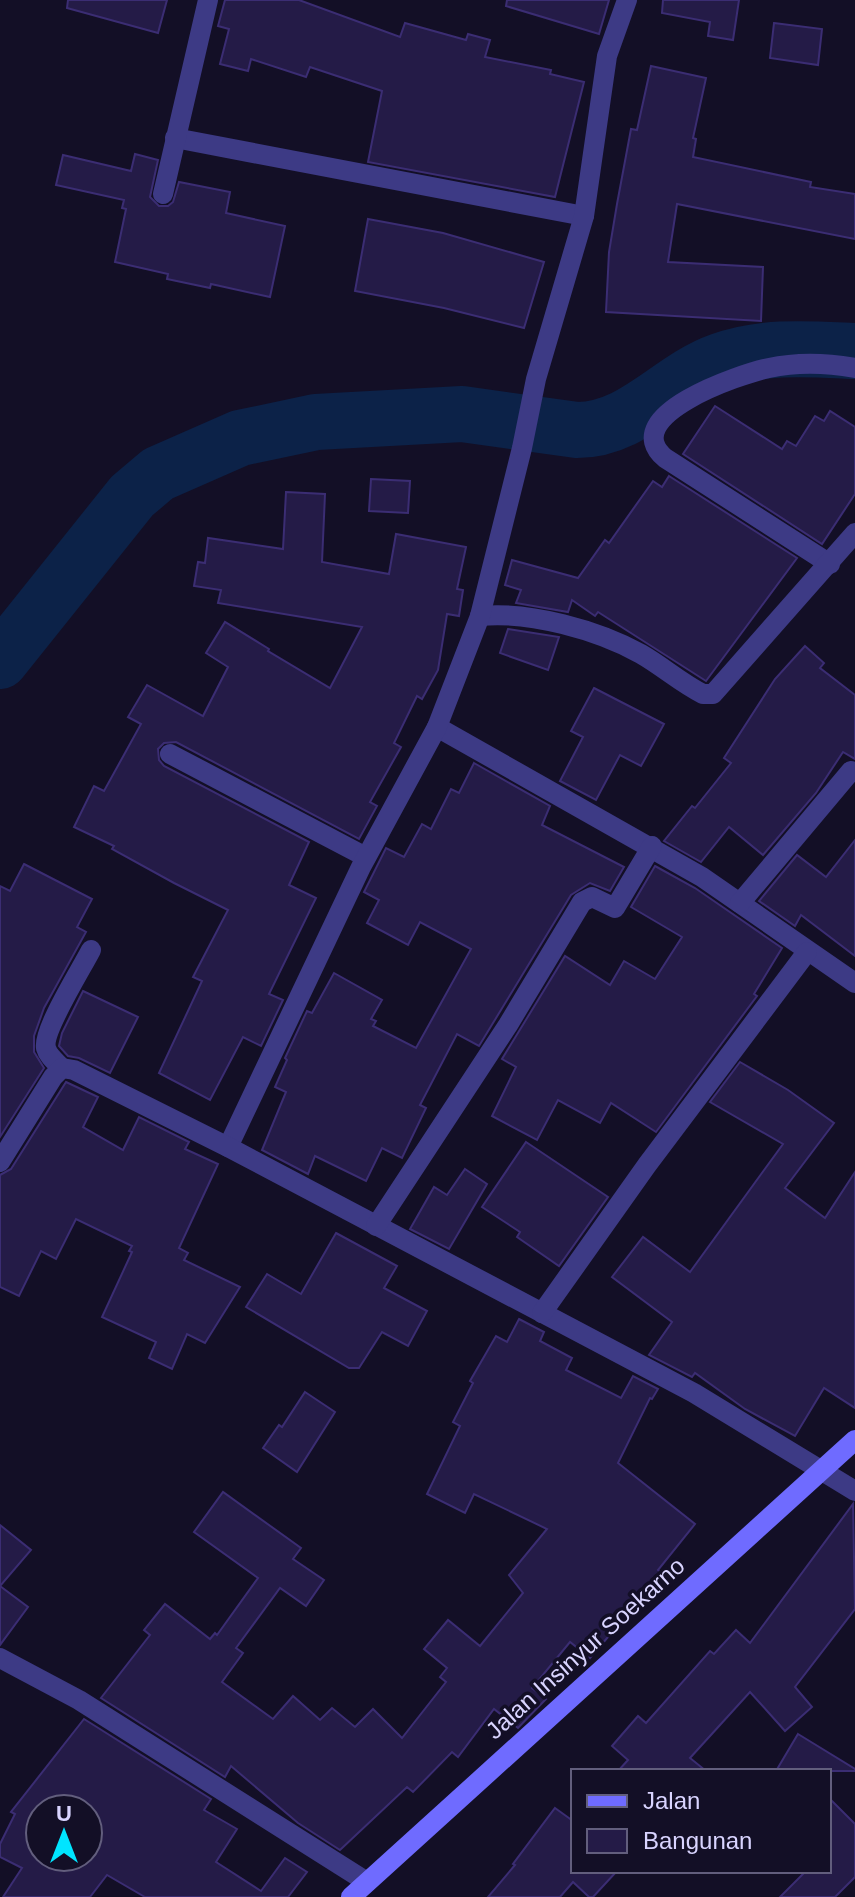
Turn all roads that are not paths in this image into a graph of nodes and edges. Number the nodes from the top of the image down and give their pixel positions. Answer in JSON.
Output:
{"nodes":[{"id":1,"x":208,"y":0,"type":"edge"},
{"id":2,"x":627,"y":0,"type":"edge"},
{"id":3,"x":175,"y":138,"type":"junction"},
{"id":4,"x":163,"y":194,"type":"dead end"},
{"id":5,"x":584,"y":216,"type":"junction"},
{"id":6,"x":855,"y":368,"type":"edge"},
{"id":7,"x":855,"y":533,"type":"edge"},
{"id":8,"x":830,"y":564,"type":"junction"},
{"id":9,"x":480,"y":616,"type":"junction"},
{"id":10,"x":437,"y":727,"type":"junction"},
{"id":11,"x":170,"y":754,"type":"dead end"},
{"id":12,"x":851,"y":771,"type":"dead end"},
{"id":13,"x":652,"y":846,"type":"junction"},
{"id":14,"x":366,"y":857,"type":"junction"},
{"id":15,"x":740,"y":903,"type":"junction"},
{"id":16,"x":91,"y":950,"type":"dead end"},
{"id":17,"x":807,"y":952,"type":"junction"},
{"id":18,"x":855,"y":983,"type":"edge"},
{"id":19,"x":62,"y":1068,"type":"junction"},
{"id":20,"x":228,"y":1147,"type":"junction"},
{"id":21,"x":0,"y":1162,"type":"edge"},
{"id":22,"x":376,"y":1226,"type":"junction"},
{"id":23,"x":542,"y":1313,"type":"junction"},
{"id":24,"x":855,"y":1440,"type":"edge"},
{"id":25,"x":819,"y":1470,"type":"junction"},
{"id":26,"x":855,"y":1491,"type":"edge"},
{"id":27,"x":0,"y":1658,"type":"edge"},
{"id":28,"x":367,"y":1882,"type":"junction"},
{"id":29,"x":351,"y":1897,"type":"edge"}],
"edges":[{"from":1,"to":3,"type":"street"},
{"from":2,"to":5,"type":"street"},
{"from":3,"to":4,"type":"street"},
{"from":3,"to":5,"type":"street"},
{"from":5,"to":9,"type":"street"},
{"from":6,"to":8,"type":"street"},
{"from":7,"to":8,"type":"street"},
{"from":8,"to":9,"type":"street"},
{"from":9,"to":10,"type":"street"},
{"from":10,"to":13,"type":"street"},
{"from":10,"to":14,"type":"street"},
{"from":11,"to":14,"type":"street"},
{"from":12,"to":15,"type":"street"},
{"from":13,"to":15,"type":"street"},
{"from":13,"to":22,"type":"street"},
{"from":14,"to":20,"type":"street"},
{"from":15,"to":17,"type":"street"},
{"from":16,"to":19,"type":"street"},
{"from":17,"to":18,"type":"street"},
{"from":17,"to":23,"type":"street"},
{"from":19,"to":20,"type":"street"},
{"from":19,"to":21,"type":"street"},
{"from":20,"to":22,"type":"street"},
{"from":22,"to":23,"type":"street"},
{"from":23,"to":25,"type":"street"},
{"from":24,"to":25,"type":"main road","name":"Jalan Insinyur Soekarno"},
{"from":25,"to":26,"type":"street"},
{"from":25,"to":28,"type":"main road","name":"Jalan Insinyur Soekarno"},
{"from":27,"to":28,"type":"street"},
{"from":28,"to":29,"type":"main road","name":"Jalan Insinyur Soekarno"}]}
